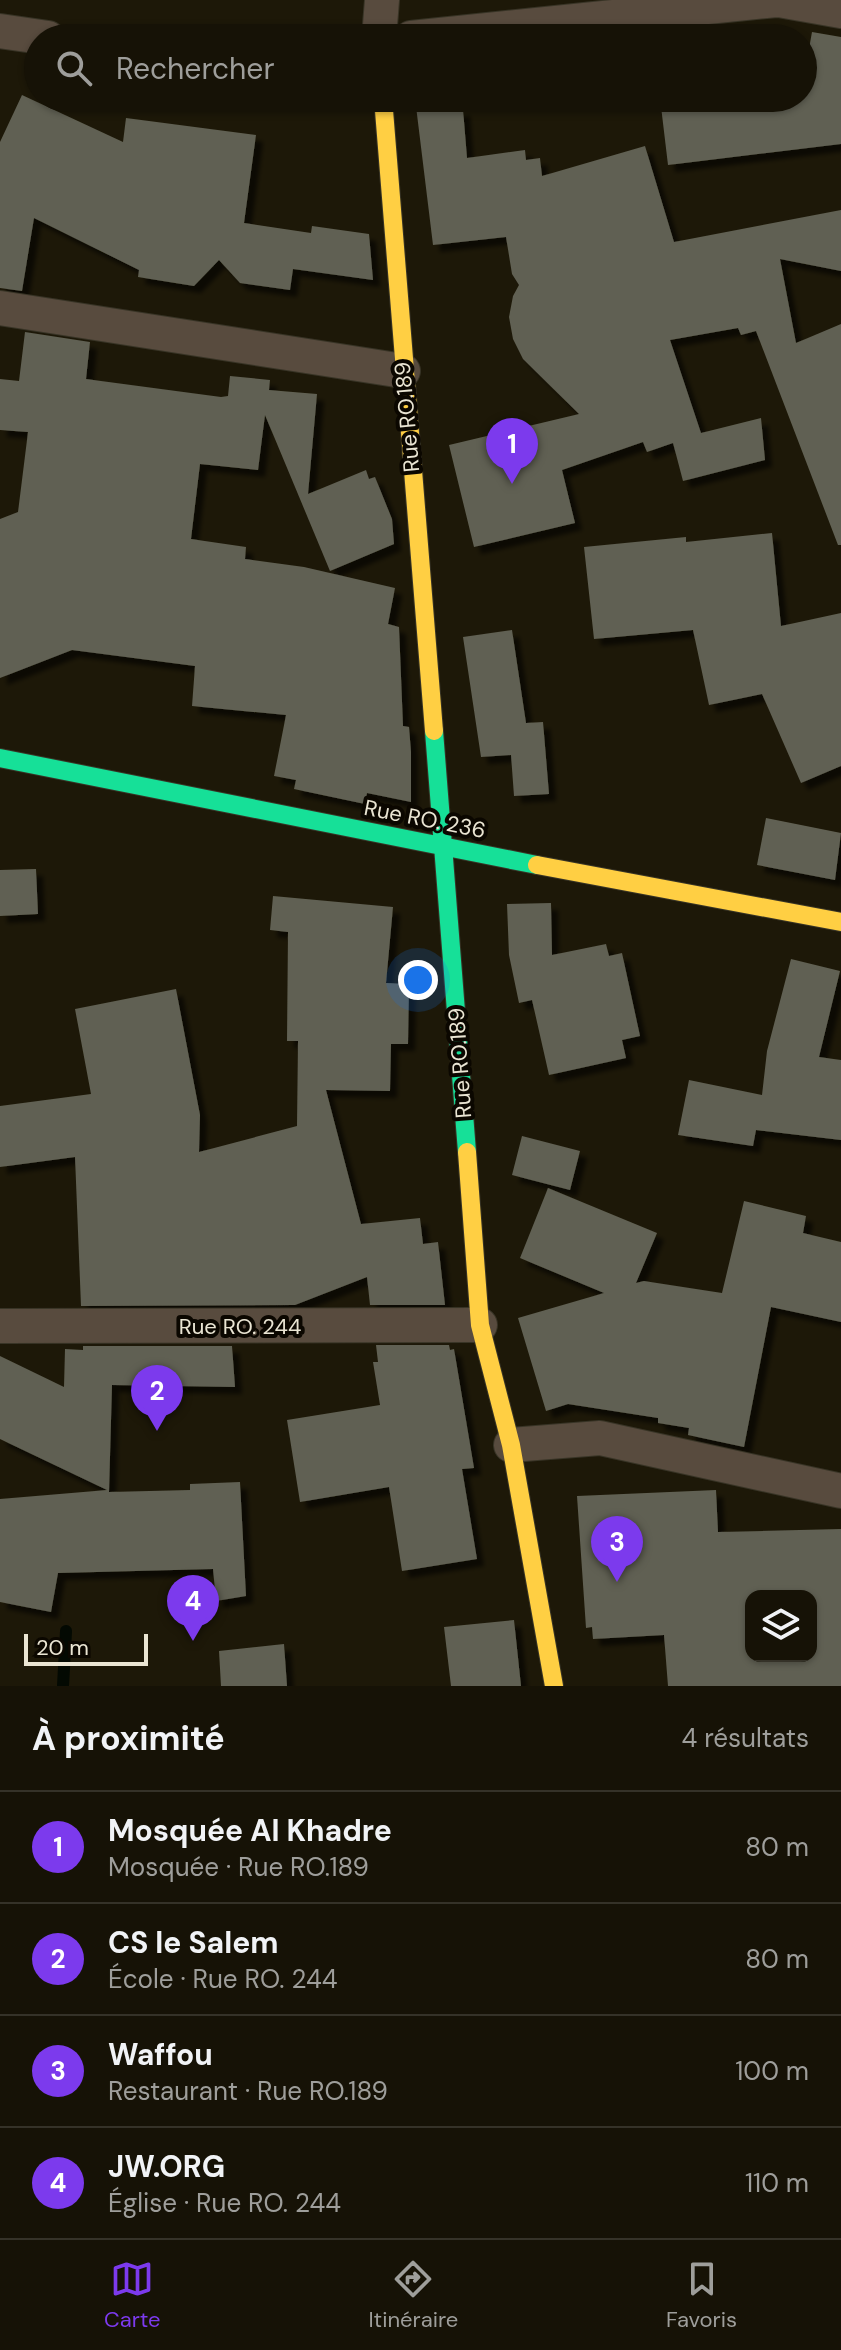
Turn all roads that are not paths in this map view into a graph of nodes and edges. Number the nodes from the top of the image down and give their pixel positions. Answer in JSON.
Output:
{"nodes":[{"id":1,"x":382,"y":0,"type":"edge"},
{"id":2,"x":778,"y":0,"type":"edge"},
{"id":3,"x":841,"y":11,"type":"edge"},
{"id":4,"x":380,"y":24,"type":"edge"},
{"id":5,"x":546,"y":24,"type":"edge"},
{"id":6,"x":0,"y":31,"type":"edge"},
{"id":7,"x":24,"y":34,"type":"edge"},
{"id":8,"x":384,"y":112,"type":"edge"},
{"id":9,"x":0,"y":308,"type":"edge"},
{"id":10,"x":403,"y":371,"type":"junction"},
{"id":11,"x":0,"y":758,"type":"edge"},
{"id":12,"x":444,"y":848,"type":"junction"},
{"id":13,"x":841,"y":922,"type":"edge"},
{"id":14,"x":480,"y":1325,"type":"junction"},
{"id":15,"x":0,"y":1326,"type":"edge"},
{"id":16,"x":511,"y":1445,"type":"junction"},
{"id":17,"x":841,"y":1491,"type":"edge"},
{"id":18,"x":554,"y":1686,"type":"edge"}],
"edges":[{"from":1,"to":4,"type":"street"},
{"from":2,"to":3,"type":"street"},
{"from":2,"to":5,"type":"street"},
{"from":6,"to":7,"type":"street"},
{"from":8,"to":10,"type":"street","name":"Rue RO.189"},
{"from":9,"to":10,"type":"street"},
{"from":10,"to":12,"type":"street","name":"Rue RO.189"},
{"from":11,"to":12,"type":"street","name":"Rue RO. 236"},
{"from":12,"to":13,"type":"street","name":"Rue RO. 236"},
{"from":12,"to":14,"type":"street","name":"Rue RO.189"},
{"from":14,"to":15,"type":"street","name":"Rue RO. 244"},
{"from":14,"to":16,"type":"street","name":"Rue RO.189"},
{"from":16,"to":17,"type":"street"},
{"from":16,"to":18,"type":"street","name":"Rue RO.189"}]}
